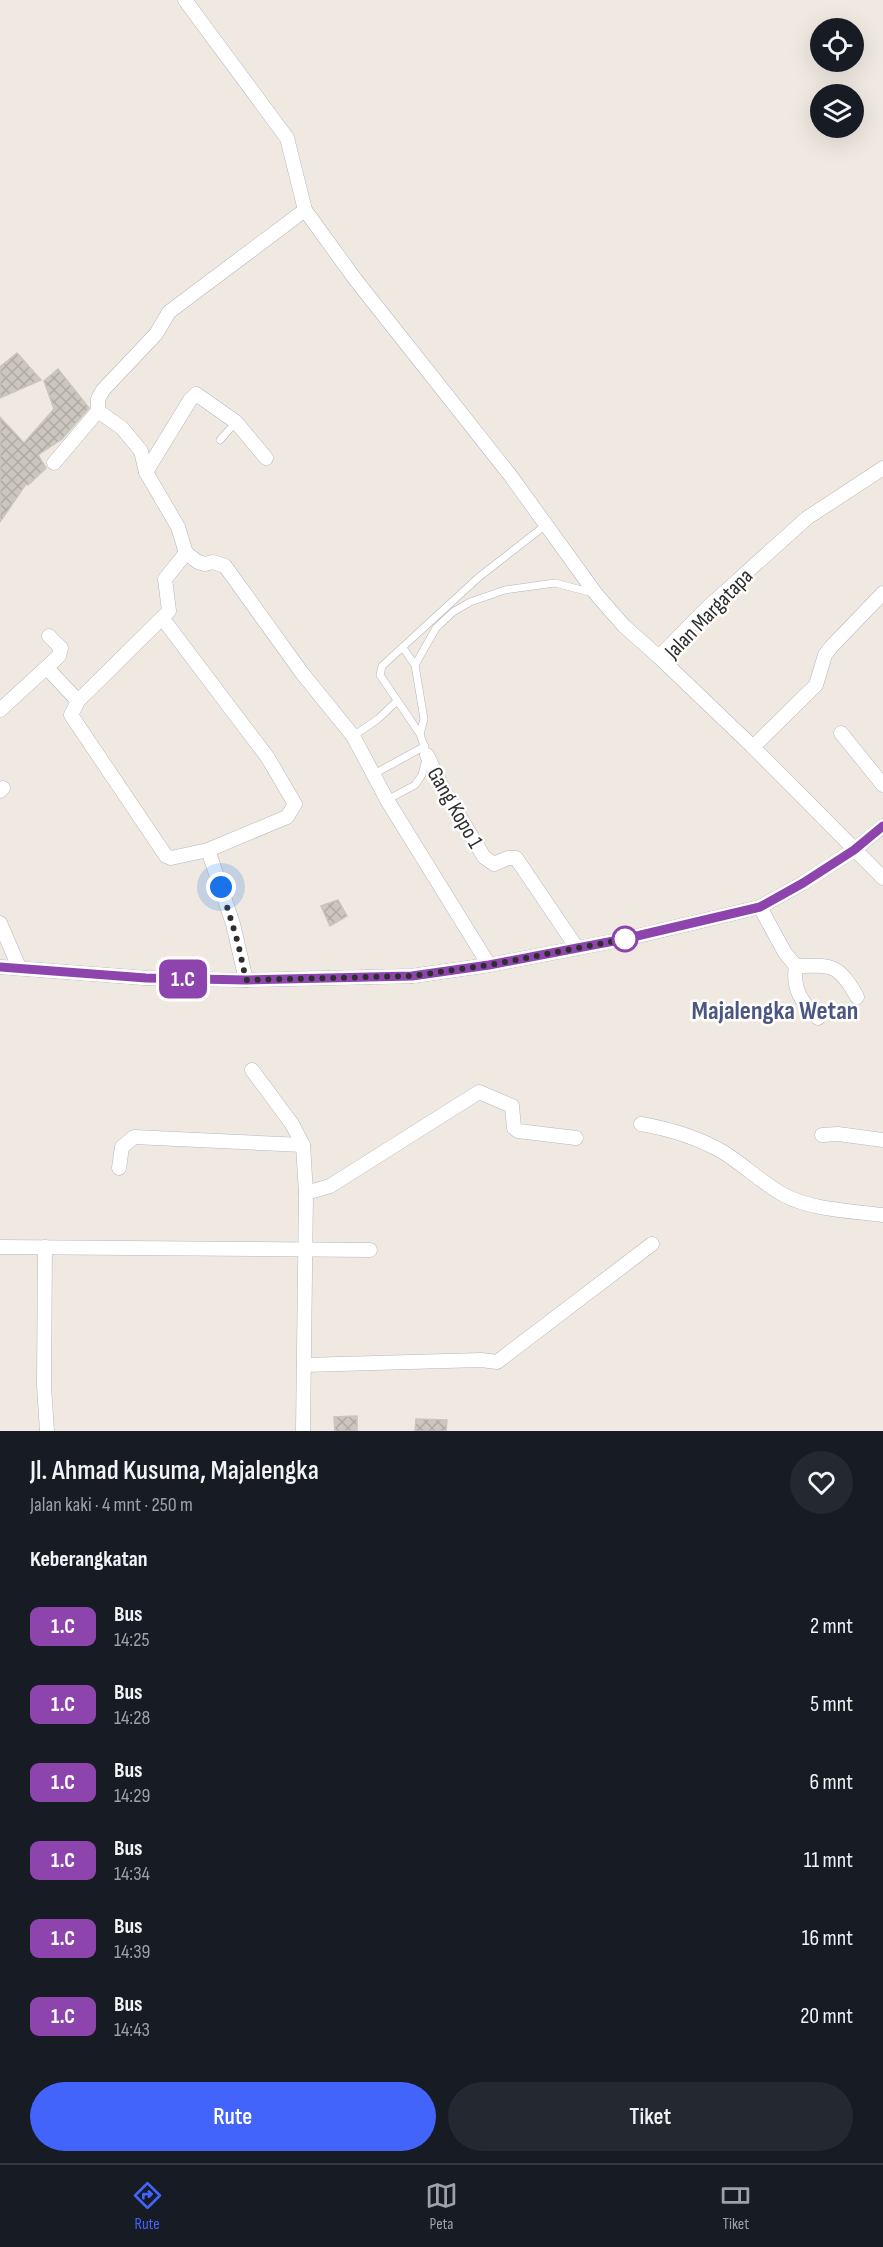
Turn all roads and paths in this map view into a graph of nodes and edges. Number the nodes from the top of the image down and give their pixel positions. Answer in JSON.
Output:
{"nodes":[{"id":1,"x":185,"y":0,"type":"edge"},
{"id":2,"x":305,"y":210,"type":"junction"},
{"id":3,"x":98,"y":411,"type":"junction"},
{"id":4,"x":236,"y":422,"type":"junction"},
{"id":5,"x":220,"y":440,"type":"dead end"},
{"id":6,"x":266,"y":458,"type":"dead end"},
{"id":7,"x":54,"y":463,"type":"dead end"},
{"id":8,"x":883,"y":468,"type":"edge"},
{"id":9,"x":146,"y":472,"type":"junction"},
{"id":10,"x":547,"y":524,"type":"junction"},
{"id":11,"x":186,"y":553,"type":"junction"},
{"id":12,"x":883,"y":593,"type":"edge"},
{"id":13,"x":596,"y":594,"type":"junction"},
{"id":14,"x":163,"y":619,"type":"junction"},
{"id":15,"x":49,"y":636,"type":"dead end"},
{"id":16,"x":403,"y":648,"type":"junction"},
{"id":17,"x":658,"y":657,"type":"junction"},
{"id":18,"x":415,"y":665,"type":"junction"},
{"id":19,"x":47,"y":668,"type":"junction"},
{"id":20,"x":78,"y":701,"type":"junction"},
{"id":21,"x":397,"y":701,"type":"junction"},
{"id":22,"x":0,"y":710,"type":"edge"},
{"id":23,"x":841,"y":733,"type":"dead end"},
{"id":24,"x":420,"y":734,"type":"junction"},
{"id":25,"x":353,"y":736,"type":"junction"},
{"id":26,"x":753,"y":747,"type":"junction"},
{"id":27,"x":426,"y":751,"type":"junction"},
{"id":28,"x":374,"y":774,"type":"junction"},
{"id":29,"x":883,"y":785,"type":"edge"},
{"id":30,"x":387,"y":800,"type":"junction"},
{"id":31,"x":883,"y":826,"type":"edge"},
{"id":32,"x":208,"y":850,"type":"junction"},
{"id":33,"x":854,"y":850,"type":"junction"},
{"id":34,"x":883,"y":878,"type":"edge"},
{"id":35,"x":760,"y":907,"type":"junction"},
{"id":36,"x":0,"y":923,"type":"edge"},
{"id":37,"x":577,"y":948,"type":"junction"},
{"id":38,"x":489,"y":965,"type":"junction"},
{"id":39,"x":796,"y":966,"type":"junction"},
{"id":40,"x":0,"y":967,"type":"edge"},
{"id":41,"x":19,"y":967,"type":"junction"},
{"id":42,"x":246,"y":980,"type":"junction"},
{"id":43,"x":857,"y":997,"type":"dead end"},
{"id":44,"x":818,"y":1018,"type":"dead end"},
{"id":45,"x":252,"y":1070,"type":"dead end"},
{"id":46,"x":641,"y":1124,"type":"dead end"},
{"id":47,"x":822,"y":1135,"type":"dead end"},
{"id":48,"x":576,"y":1138,"type":"dead end"},
{"id":49,"x":883,"y":1140,"type":"edge"},
{"id":50,"x":303,"y":1145,"type":"junction"},
{"id":51,"x":119,"y":1168,"type":"dead end"},
{"id":52,"x":306,"y":1193,"type":"junction"},
{"id":53,"x":883,"y":1215,"type":"edge"},
{"id":54,"x":652,"y":1244,"type":"dead end"},
{"id":55,"x":0,"y":1247,"type":"edge"},
{"id":56,"x":45,"y":1247,"type":"junction"},
{"id":57,"x":306,"y":1249,"type":"junction"},
{"id":58,"x":370,"y":1250,"type":"dead end"},
{"id":59,"x":304,"y":1365,"type":"junction"},
{"id":60,"x":47,"y":1431,"type":"edge"},
{"id":61,"x":303,"y":1431,"type":"edge"}],
"edges":[{"from":1,"to":2,"type":"street"},
{"from":2,"to":3,"type":"street"},
{"from":2,"to":10,"type":"street"},
{"from":3,"to":7,"type":"street"},
{"from":3,"to":9,"type":"street"},
{"from":4,"to":5,"type":"lane"},
{"from":4,"to":6,"type":"street"},
{"from":4,"to":9,"type":"street"},
{"from":8,"to":17,"type":"street","name":"Jalan Margatapa"},
{"from":9,"to":11,"type":"street"},
{"from":10,"to":13,"type":"street"},
{"from":10,"to":16,"type":"lane"},
{"from":11,"to":14,"type":"street"},
{"from":11,"to":25,"type":"street"},
{"from":12,"to":26,"type":"street"},
{"from":13,"to":17,"type":"street"},
{"from":13,"to":18,"type":"lane"},
{"from":14,"to":20,"type":"street"},
{"from":14,"to":32,"type":"street"},
{"from":15,"to":19,"type":"street"},
{"from":16,"to":18,"type":"lane"},
{"from":16,"to":21,"type":"lane"},
{"from":17,"to":26,"type":"street","name":"Jalan Margatapa"},
{"from":18,"to":24,"type":"lane"},
{"from":19,"to":20,"type":"street"},
{"from":19,"to":22,"type":"street"},
{"from":20,"to":32,"type":"street"},
{"from":21,"to":24,"type":"lane"},
{"from":21,"to":25,"type":"lane"},
{"from":23,"to":29,"type":"street"},
{"from":24,"to":27,"type":"lane"},
{"from":25,"to":28,"type":"street"},
{"from":26,"to":33,"type":"street","name":"Jalan Margatapa"},
{"from":27,"to":28,"type":"lane"},
{"from":27,"to":30,"type":"lane"},
{"from":27,"to":37,"type":"street","name":"Gang Kopo 1"},
{"from":28,"to":30,"type":"street"},
{"from":30,"to":38,"type":"street"},
{"from":31,"to":33,"type":"street"},
{"from":32,"to":42,"type":"street"},
{"from":33,"to":34,"type":"street","name":"Jalan Margatapa"},
{"from":33,"to":35,"type":"street"},
{"from":35,"to":37,"type":"street"},
{"from":35,"to":39,"type":"street"},
{"from":36,"to":41,"type":"street"},
{"from":37,"to":38,"type":"street"},
{"from":38,"to":42,"type":"street"},
{"from":39,"to":43,"type":"street"},
{"from":39,"to":44,"type":"street"},
{"from":40,"to":41,"type":"street"},
{"from":41,"to":42,"type":"street"},
{"from":45,"to":50,"type":"street"},
{"from":46,"to":53,"type":"street"},
{"from":47,"to":49,"type":"street"},
{"from":48,"to":52,"type":"street"},
{"from":50,"to":51,"type":"street"},
{"from":50,"to":52,"type":"street"},
{"from":52,"to":57,"type":"street"},
{"from":54,"to":59,"type":"street"},
{"from":55,"to":56,"type":"street"},
{"from":56,"to":57,"type":"street"},
{"from":56,"to":60,"type":"street"},
{"from":57,"to":58,"type":"street"},
{"from":57,"to":59,"type":"street"},
{"from":59,"to":61,"type":"street"}]}
